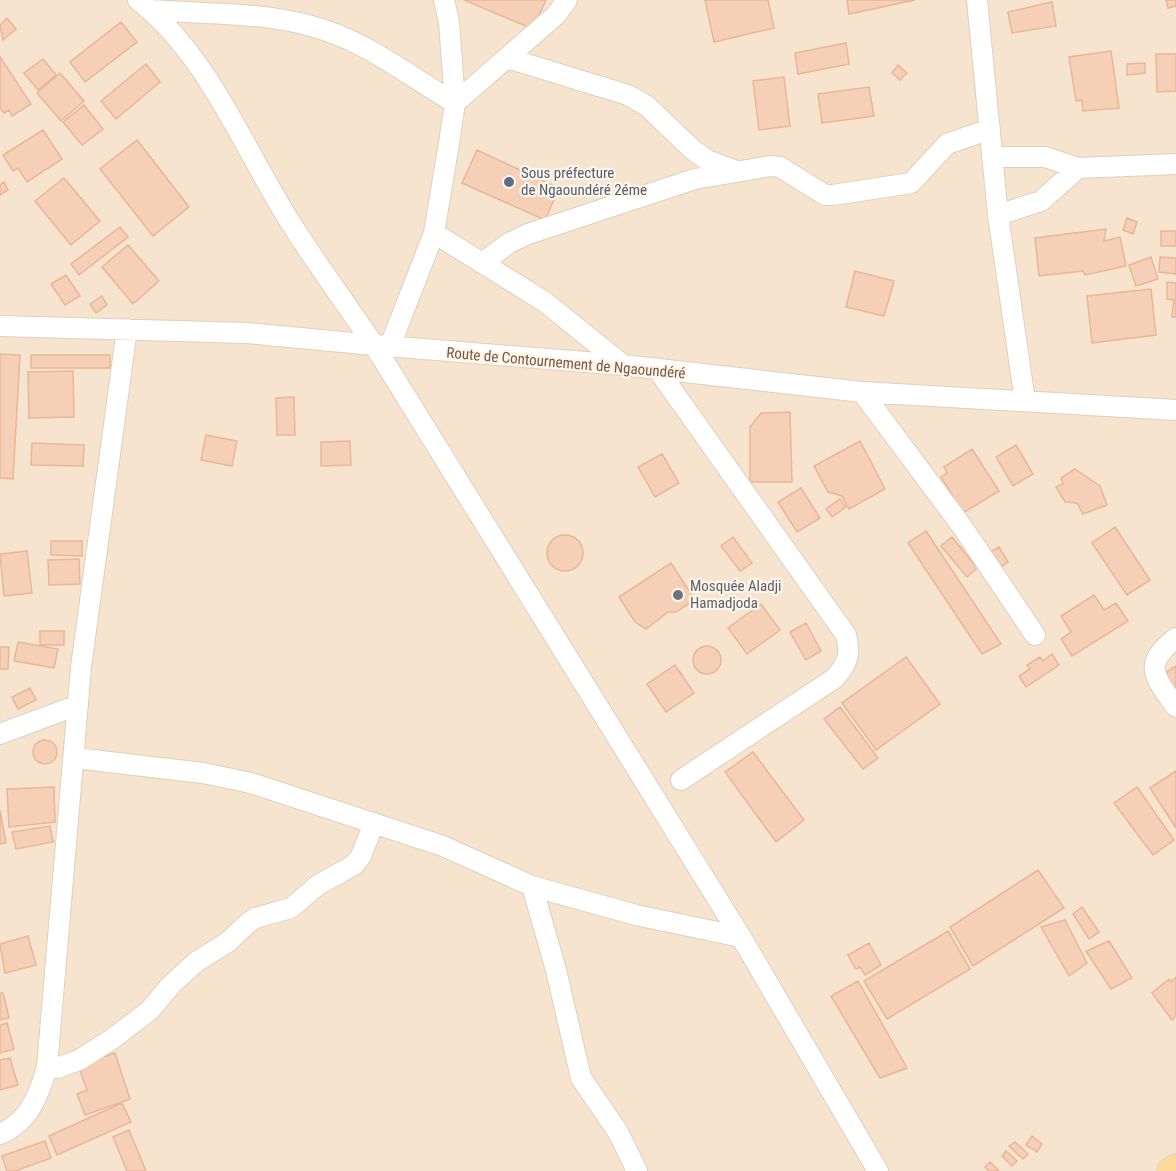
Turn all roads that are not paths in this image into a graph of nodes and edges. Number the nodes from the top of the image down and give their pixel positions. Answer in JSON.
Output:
{"nodes":[{"id":1,"x":444,"y":0,"type":"edge"},
{"id":2,"x":567,"y":0,"type":"edge"},
{"id":3,"x":978,"y":0,"type":"edge"},
{"id":4,"x":145,"y":5,"type":"edge"},
{"id":5,"x":507,"y":58,"type":"junction"},
{"id":6,"x":455,"y":103,"type":"junction"},
{"id":7,"x":990,"y":129,"type":"junction"},
{"id":8,"x":992,"y":157,"type":"junction"},
{"id":9,"x":1176,"y":164,"type":"edge"},
{"id":10,"x":1078,"y":168,"type":"junction"},
{"id":11,"x":736,"y":171,"type":"junction"},
{"id":12,"x":998,"y":215,"type":"junction"},
{"id":13,"x":434,"y":233,"type":"junction"},
{"id":14,"x":482,"y":263,"type":"junction"},
{"id":15,"x":0,"y":326,"type":"edge"},
{"id":16,"x":127,"y":329,"type":"junction"},
{"id":17,"x":382,"y":346,"type":"junction"},
{"id":18,"x":623,"y":365,"type":"junction"},
{"id":19,"x":657,"y":370,"type":"junction"},
{"id":20,"x":862,"y":392,"type":"junction"},
{"id":21,"x":1025,"y":401,"type":"junction"},
{"id":22,"x":1176,"y":410,"type":"edge"},
{"id":23,"x":1035,"y":635,"type":"dead end"},
{"id":24,"x":1176,"y":638,"type":"edge"},
{"id":25,"x":78,"y":705,"type":"junction"},
{"id":26,"x":1176,"y":708,"type":"edge"},
{"id":27,"x":0,"y":734,"type":"edge"},
{"id":28,"x":75,"y":758,"type":"junction"},
{"id":29,"x":681,"y":780,"type":"dead end"},
{"id":30,"x":374,"y":823,"type":"junction"},
{"id":31,"x":532,"y":886,"type":"junction"},
{"id":32,"x":741,"y":937,"type":"junction"},
{"id":33,"x":47,"y":1067,"type":"junction"},
{"id":34,"x":0,"y":1134,"type":"edge"},
{"id":35,"x":1176,"y":1167,"type":"edge"},
{"id":36,"x":637,"y":1171,"type":"edge"},
{"id":37,"x":878,"y":1171,"type":"edge"},
{"id":38,"x":1170,"y":1171,"type":"edge"}],
"edges":[{"from":1,"to":6,"type":"street"},
{"from":2,"to":5,"type":"street"},
{"from":3,"to":7,"type":"street"},
{"from":4,"to":6,"type":"street"},
{"from":4,"to":17,"type":"street"},
{"from":5,"to":6,"type":"street"},
{"from":5,"to":11,"type":"street"},
{"from":6,"to":13,"type":"street"},
{"from":7,"to":8,"type":"street"},
{"from":7,"to":11,"type":"street"},
{"from":8,"to":10,"type":"street"},
{"from":8,"to":12,"type":"street"},
{"from":9,"to":10,"type":"street"},
{"from":10,"to":12,"type":"street"},
{"from":11,"to":14,"type":"street"},
{"from":12,"to":21,"type":"street"},
{"from":13,"to":14,"type":"street"},
{"from":13,"to":17,"type":"street"},
{"from":14,"to":18,"type":"street"},
{"from":15,"to":16,"type":"street","name":"Route de Contournement de Ngaoundéré"},
{"from":16,"to":17,"type":"street","name":"Route de Contournement de Ngaoundéré"},
{"from":16,"to":25,"type":"street"},
{"from":17,"to":18,"type":"street","name":"Route de Contournement de Ngaoundéré"},
{"from":17,"to":32,"type":"street"},
{"from":18,"to":19,"type":"street","name":"Route de Contournement de Ngaoundéré"},
{"from":19,"to":20,"type":"street","name":"Route de Contournement de Ngaoundéré"},
{"from":19,"to":29,"type":"street"},
{"from":20,"to":21,"type":"street","name":"Route de Contournement de Ngaoundéré"},
{"from":20,"to":23,"type":"street"},
{"from":21,"to":22,"type":"street","name":"Route de Contournement de Ngaoundéré"},
{"from":24,"to":26,"type":"street"},
{"from":25,"to":27,"type":"street"},
{"from":25,"to":28,"type":"street"},
{"from":28,"to":30,"type":"street"},
{"from":28,"to":33,"type":"street"},
{"from":30,"to":31,"type":"street"},
{"from":30,"to":33,"type":"street"},
{"from":31,"to":32,"type":"street"},
{"from":31,"to":36,"type":"street"},
{"from":32,"to":37,"type":"street"},
{"from":33,"to":34,"type":"street"},
{"from":35,"to":38,"type":"main road"}]}
